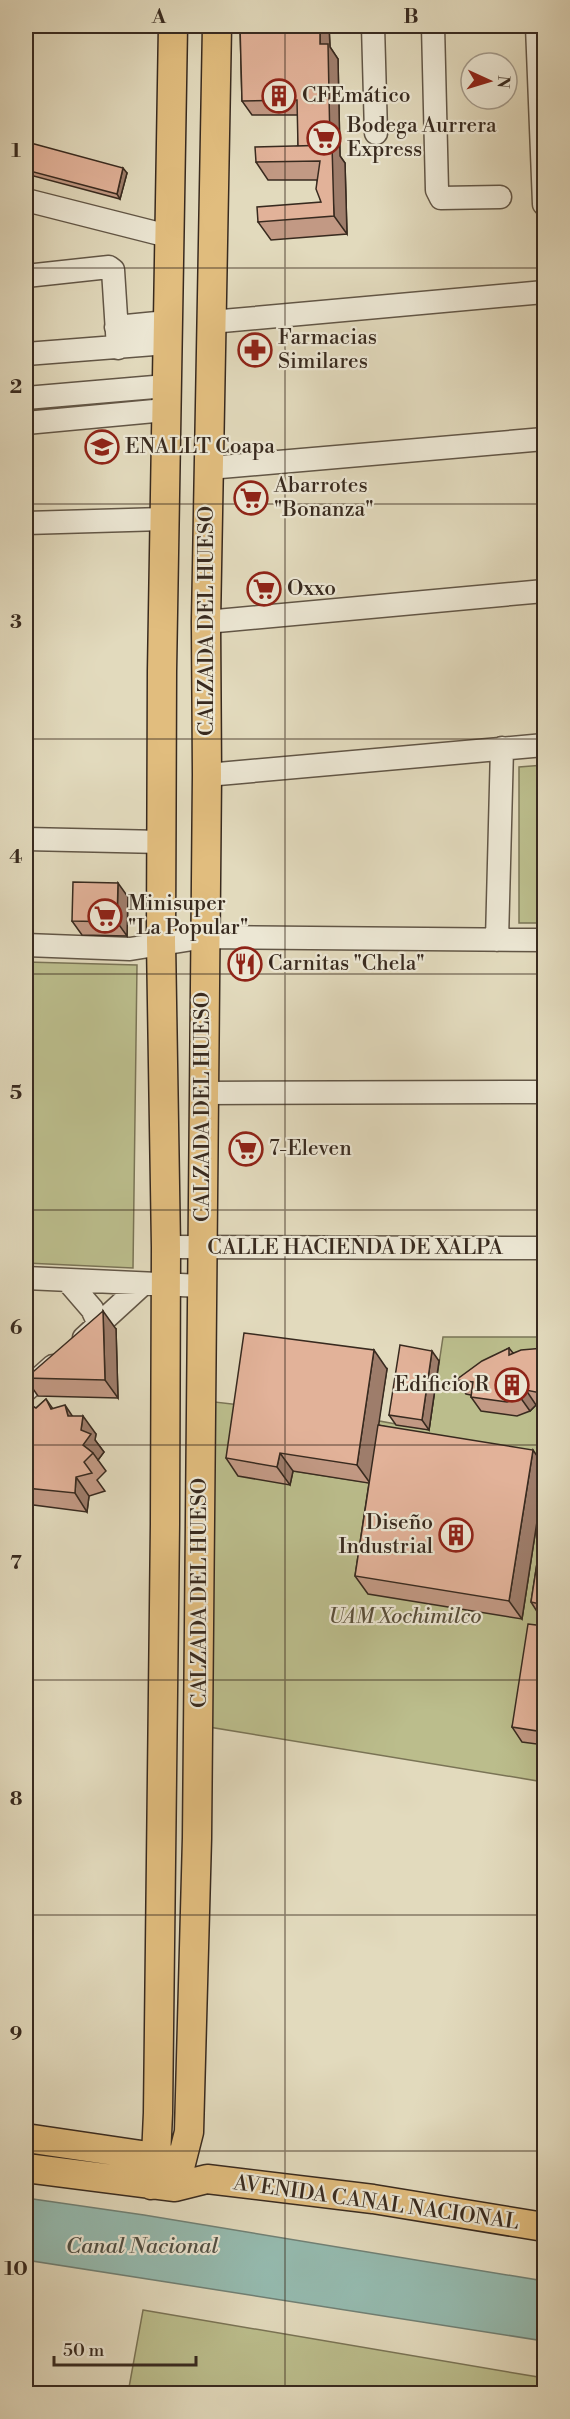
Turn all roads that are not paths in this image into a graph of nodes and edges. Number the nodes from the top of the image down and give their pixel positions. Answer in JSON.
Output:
{"nodes":[{"id":1,"x":173,"y":26,"type":"edge"},
{"id":2,"x":217,"y":26,"type":"edge"},
{"id":3,"x":373,"y":26,"type":"edge"},
{"id":4,"x":433,"y":26,"type":"edge"},
{"id":5,"x":537,"y":26,"type":"edge"},
{"id":6,"x":376,"y":133,"type":"dead end"},
{"id":7,"x":500,"y":197,"type":"dead end"},
{"id":8,"x":26,"y":200,"type":"edge"},
{"id":9,"x":544,"y":204,"type":"edge"},
{"id":10,"x":168,"y":236,"type":"junction"},
{"id":11,"x":26,"y":276,"type":"edge"},
{"id":12,"x":544,"y":292,"type":"edge"},
{"id":13,"x":211,"y":322,"type":"junction"},
{"id":14,"x":167,"y":332,"type":"junction"},
{"id":15,"x":117,"y":337,"type":"junction"},
{"id":16,"x":26,"y":354,"type":"edge"},
{"id":17,"x":26,"y":398,"type":"edge"},
{"id":18,"x":166,"y":398,"type":"junction"},
{"id":19,"x":26,"y":423,"type":"edge"},
{"id":20,"x":544,"y":439,"type":"edge"},
{"id":21,"x":208,"y":468,"type":"junction"},
{"id":22,"x":164,"y":519,"type":"junction"},
{"id":23,"x":26,"y":523,"type":"edge"},
{"id":24,"x":544,"y":591,"type":"edge"},
{"id":25,"x":206,"y":622,"type":"junction"},
{"id":26,"x":544,"y":745,"type":"edge"},
{"id":27,"x":502,"y":748,"type":"junction"},
{"id":28,"x":207,"y":775,"type":"junction"},
{"id":29,"x":26,"y":839,"type":"edge"},
{"id":30,"x":162,"y":842,"type":"junction"},
{"id":31,"x":205,"y":937,"type":"junction"},
{"id":32,"x":497,"y":940,"type":"junction"},
{"id":33,"x":544,"y":940,"type":"edge"},
{"id":34,"x":161,"y":944,"type":"junction"},
{"id":35,"x":26,"y":945,"type":"edge"},
{"id":36,"x":544,"y":1092,"type":"edge"},
{"id":37,"x":203,"y":1093,"type":"junction"},
{"id":38,"x":165,"y":1247,"type":"junction"},
{"id":39,"x":202,"y":1248,"type":"junction"},
{"id":40,"x":544,"y":1248,"type":"edge"},
{"id":41,"x":26,"y":1278,"type":"edge"},
{"id":42,"x":67,"y":1280,"type":"junction"},
{"id":43,"x":154,"y":1285,"type":"junction"},
{"id":44,"x":202,"y":1286,"type":"junction"},
{"id":45,"x":99,"y":1324,"type":"junction"},
{"id":46,"x":26,"y":1390,"type":"edge"},
{"id":47,"x":158,"y":2113,"type":"junction"},
{"id":48,"x":26,"y":2138,"type":"edge"},
{"id":49,"x":103,"y":2149,"type":"junction"},
{"id":50,"x":26,"y":2168,"type":"edge"},
{"id":51,"x":166,"y":2173,"type":"junction"},
{"id":52,"x":544,"y":2227,"type":"edge"}],
"edges":[{"from":1,"to":10,"type":"main road","name":"CALZADA DEL HUESO"},
{"from":2,"to":13,"type":"main road","name":"CALZADA DEL HUESO"},
{"from":3,"to":6,"type":"street"},
{"from":4,"to":7,"type":"street"},
{"from":5,"to":9,"type":"street"},
{"from":8,"to":10,"type":"street"},
{"from":10,"to":14,"type":"main road","name":"CALZADA DEL HUESO"},
{"from":11,"to":15,"type":"street"},
{"from":12,"to":13,"type":"street"},
{"from":13,"to":21,"type":"main road","name":"CALZADA DEL HUESO"},
{"from":14,"to":15,"type":"street"},
{"from":14,"to":18,"type":"main road","name":"CALZADA DEL HUESO"},
{"from":15,"to":16,"type":"street"},
{"from":17,"to":18,"type":"street"},
{"from":18,"to":19,"type":"street"},
{"from":18,"to":22,"type":"main road","name":"CALZADA DEL HUESO"},
{"from":20,"to":21,"type":"street"},
{"from":21,"to":25,"type":"main road","name":"CALZADA DEL HUESO"},
{"from":22,"to":23,"type":"street"},
{"from":22,"to":30,"type":"main road","name":"CALZADA DEL HUESO"},
{"from":24,"to":25,"type":"street"},
{"from":25,"to":28,"type":"main road","name":"CALZADA DEL HUESO"},
{"from":26,"to":27,"type":"street"},
{"from":27,"to":28,"type":"street"},
{"from":27,"to":32,"type":"street"},
{"from":28,"to":31,"type":"main road","name":"CALZADA DEL HUESO"},
{"from":29,"to":30,"type":"street"},
{"from":30,"to":34,"type":"main road","name":"CALZADA DEL HUESO"},
{"from":31,"to":32,"type":"street"},
{"from":31,"to":34,"type":"street"},
{"from":31,"to":37,"type":"main road","name":"CALZADA DEL HUESO"},
{"from":32,"to":33,"type":"street"},
{"from":34,"to":35,"type":"street"},
{"from":34,"to":38,"type":"main road","name":"CALZADA DEL HUESO"},
{"from":36,"to":37,"type":"street"},
{"from":37,"to":39,"type":"main road","name":"CALZADA DEL HUESO"},
{"from":38,"to":39,"type":"street","name":"CALLE HACIENDA DE XALPA"},
{"from":38,"to":43,"type":"main road","name":"CALZADA DEL HUESO"},
{"from":39,"to":40,"type":"street","name":"CALLE HACIENDA DE XALPA"},
{"from":39,"to":44,"type":"main road","name":"CALZADA DEL HUESO"},
{"from":41,"to":42,"type":"street"},
{"from":42,"to":43,"type":"street"},
{"from":42,"to":45,"type":"street"},
{"from":43,"to":44,"type":"street"},
{"from":43,"to":45,"type":"street"},
{"from":43,"to":47,"type":"main road","name":"CALZADA DEL HUESO"},
{"from":44,"to":51,"type":"main road","name":"CALZADA DEL HUESO"},
{"from":45,"to":46,"type":"street"},
{"from":47,"to":49,"type":"main road"},
{"from":47,"to":51,"type":"main road","name":"CALZADA DEL HUESO"},
{"from":48,"to":49,"type":"main road","name":"AVENIDA CANAL NACIONAL"},
{"from":49,"to":51,"type":"main road","name":"AVENIDA CANAL NACIONAL"},
{"from":50,"to":51,"type":"main road","name":"AVENIDA CANAL NACIONAL"},
{"from":51,"to":52,"type":"main road","name":"AVENIDA CANAL NACIONAL"}]}
